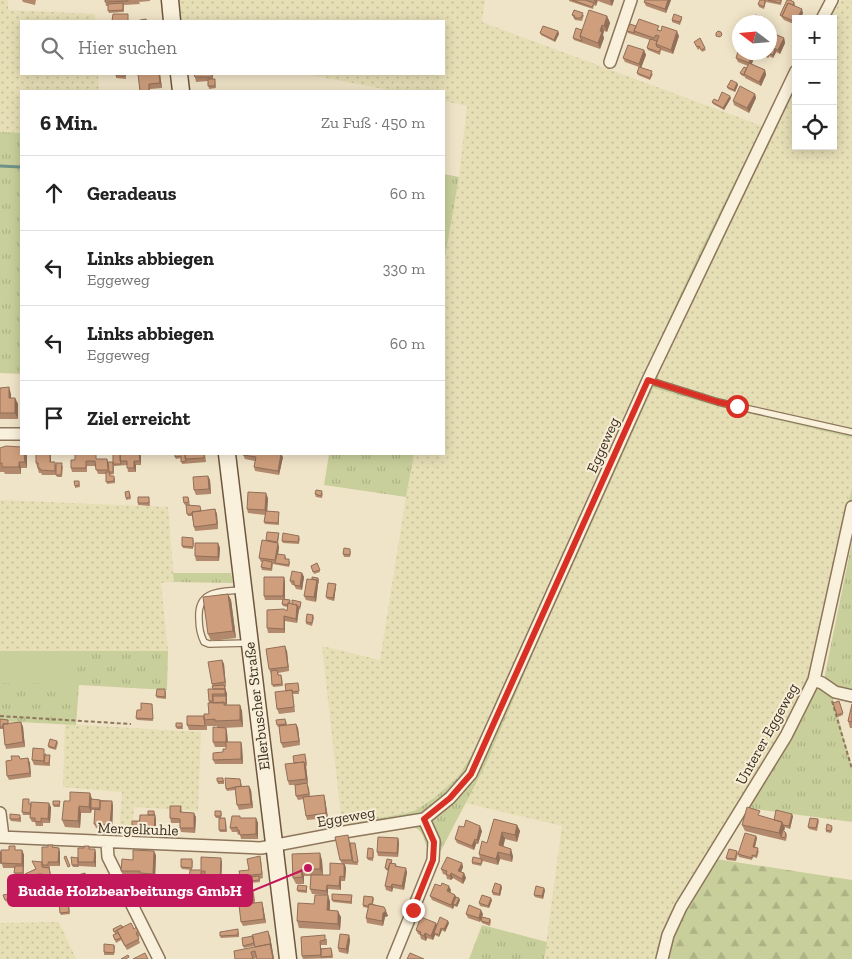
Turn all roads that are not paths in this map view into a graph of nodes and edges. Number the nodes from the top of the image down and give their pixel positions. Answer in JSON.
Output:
{"nodes":[{"id":1,"x":170,"y":0,"type":"edge"},
{"id":2,"x":631,"y":0,"type":"edge"},
{"id":3,"x":832,"y":0,"type":"edge"},
{"id":4,"x":824,"y":15,"type":"edge"},
{"id":5,"x":172,"y":20,"type":"edge"},
{"id":6,"x":610,"y":62,"type":"dead end"},
{"id":7,"x":792,"y":79,"type":"edge"},
{"id":8,"x":648,"y":380,"type":"junction"},
{"id":9,"x":852,"y":432,"type":"edge"},
{"id":10,"x":0,"y":434,"type":"edge"},
{"id":11,"x":20,"y":434,"type":"edge"},
{"id":12,"x":227,"y":455,"type":"edge"},
{"id":13,"x":852,"y":506,"type":"edge"},
{"id":14,"x":243,"y":590,"type":"junction"},
{"id":15,"x":250,"y":643,"type":"junction"},
{"id":16,"x":814,"y":680,"type":"junction"},
{"id":17,"x":852,"y":696,"type":"edge"},
{"id":18,"x":0,"y":813,"type":"edge"},
{"id":19,"x":424,"y":819,"type":"junction"},
{"id":20,"x":2,"y":837,"type":"edge"},
{"id":21,"x":107,"y":843,"type":"junction"},
{"id":22,"x":274,"y":845,"type":"junction"},
{"id":23,"x":159,"y":959,"type":"edge"},
{"id":24,"x":288,"y":959,"type":"edge"},
{"id":25,"x":393,"y":959,"type":"edge"},
{"id":26,"x":662,"y":959,"type":"edge"}],
"edges":[{"from":1,"to":5,"type":"main road"},
{"from":2,"to":6,"type":"street"},
{"from":3,"to":4,"type":"street"},
{"from":7,"to":8,"type":"street","name":"Eggeweg"},
{"from":8,"to":9,"type":"lane"},
{"from":8,"to":19,"type":"street","name":"Eggeweg"},
{"from":10,"to":11,"type":"street"},
{"from":12,"to":14,"type":"main road","name":"Ellerbuscher Straße"},
{"from":13,"to":16,"type":"street","name":"Unterer Eggeweg"},
{"from":14,"to":15,"type":"main road","name":"Ellerbuscher Straße"},
{"from":14,"to":15,"type":"lane"},
{"from":15,"to":22,"type":"main road","name":"Ellerbuscher Straße"},
{"from":16,"to":17,"type":"street"},
{"from":16,"to":26,"type":"street","name":"Unterer Eggeweg"},
{"from":18,"to":20,"type":"street"},
{"from":19,"to":22,"type":"street","name":"Eggeweg"},
{"from":19,"to":25,"type":"street"},
{"from":20,"to":21,"type":"street","name":"Mergelkuhle"},
{"from":21,"to":22,"type":"street","name":"Mergelkuhle"},
{"from":21,"to":23,"type":"street"},
{"from":22,"to":24,"type":"main road","name":"Ellerbuscher Straße"}]}
